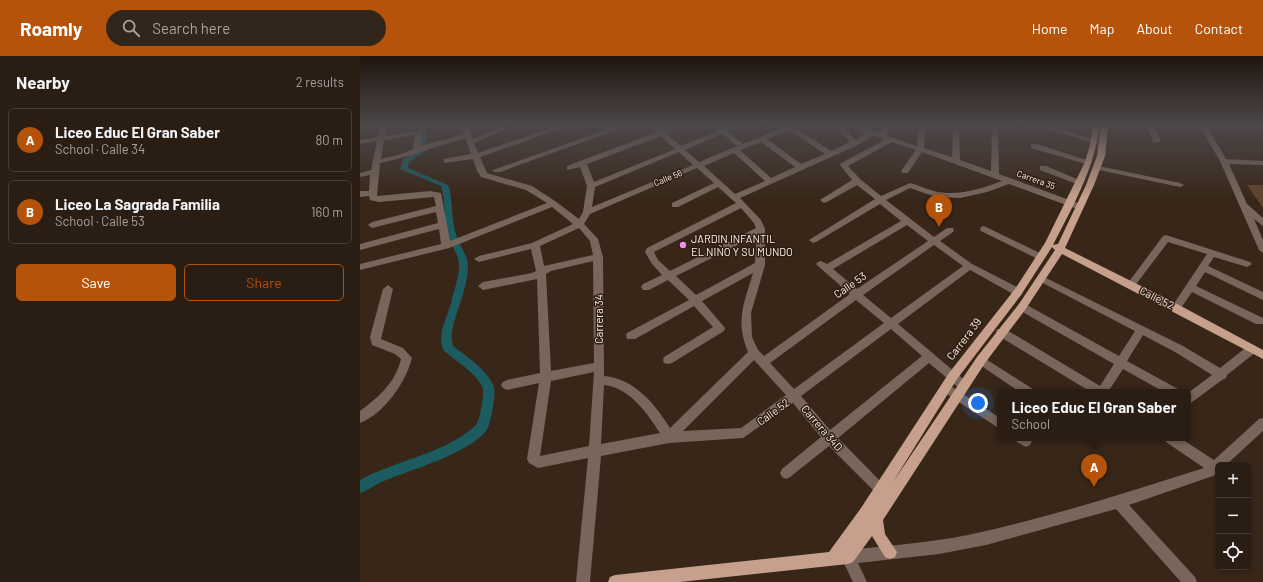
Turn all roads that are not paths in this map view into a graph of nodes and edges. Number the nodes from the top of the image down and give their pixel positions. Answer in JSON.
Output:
{"nodes":[{"id":1,"x":739,"y":149,"type":"edge"},
{"id":2,"x":379,"y":150,"type":"edge"},
{"id":3,"x":418,"y":150,"type":"edge"},
{"id":4,"x":474,"y":150,"type":"edge"},
{"id":5,"x":495,"y":150,"type":"edge"},
{"id":6,"x":556,"y":150,"type":"edge"},
{"id":7,"x":620,"y":150,"type":"edge"},
{"id":8,"x":680,"y":150,"type":"joint"},
{"id":9,"x":738,"y":150,"type":"edge"},
{"id":10,"x":776,"y":150,"type":"edge"},
{"id":11,"x":824,"y":150,"type":"edge"},
{"id":12,"x":840,"y":150,"type":"edge"},
{"id":13,"x":869,"y":150,"type":"edge"},
{"id":14,"x":920,"y":150,"type":"joint"},
{"id":15,"x":956,"y":150,"type":"edge"},
{"id":16,"x":995,"y":150,"type":"edge"},
{"id":17,"x":1046,"y":150,"type":"edge"},
{"id":18,"x":1093,"y":150,"type":"edge"},
{"id":19,"x":1102,"y":150,"type":"edge"},
{"id":20,"x":1217,"y":150,"type":"edge"},
{"id":21,"x":830,"y":154,"type":"junction"},
{"id":22,"x":476,"y":156,"type":"junction"},
{"id":23,"x":956,"y":161,"type":"junction"},
{"id":24,"x":1224,"y":161,"type":"junction"},
{"id":25,"x":376,"y":162,"type":"junction"},
{"id":26,"x":447,"y":162,"type":"dead end"},
{"id":27,"x":1089,"y":162,"type":"junction"},
{"id":28,"x":583,"y":163,"type":"junction"},
{"id":29,"x":1263,"y":163,"type":"edge"},
{"id":30,"x":698,"y":166,"type":"junction"},
{"id":31,"x":1097,"y":167,"type":"junction"},
{"id":32,"x":570,"y":168,"type":"dead end"},
{"id":33,"x":800,"y":168,"type":"junction"},
{"id":34,"x":1043,"y":168,"type":"dead end"},
{"id":35,"x":497,"y":170,"type":"dead end"},
{"id":36,"x":905,"y":171,"type":"dead end"},
{"id":37,"x":1160,"y":171,"type":"dead end"},
{"id":38,"x":374,"y":172,"type":"junction"},
{"id":39,"x":360,"y":175,"type":"edge"},
{"id":40,"x":995,"y":175,"type":"junction"},
{"id":41,"x":770,"y":181,"type":"junction"},
{"id":42,"x":857,"y":181,"type":"junction"},
{"id":43,"x":1010,"y":181,"type":"junction"},
{"id":44,"x":1160,"y":181,"type":"junction"},
{"id":45,"x":1080,"y":182,"type":"junction"},
{"id":46,"x":719,"y":184,"type":"junction"},
{"id":47,"x":1180,"y":185,"type":"dead end"},
{"id":48,"x":591,"y":186,"type":"junction"},
{"id":49,"x":360,"y":194,"type":"edge"},
{"id":50,"x":374,"y":196,"type":"junction"},
{"id":51,"x":735,"y":197,"type":"junction"},
{"id":52,"x":824,"y":200,"type":"dead end"},
{"id":53,"x":880,"y":200,"type":"junction"},
{"id":54,"x":1070,"y":203,"type":"junction"},
{"id":55,"x":552,"y":204,"type":"junction"},
{"id":56,"x":742,"y":204,"type":"junction"},
{"id":57,"x":1242,"y":204,"type":"junction"},
{"id":58,"x":675,"y":205,"type":"dead end"},
{"id":59,"x":1080,"y":207,"type":"junction"},
{"id":60,"x":440,"y":208,"type":"junction"},
{"id":61,"x":587,"y":212,"type":"junction"},
{"id":62,"x":907,"y":222,"type":"junction"},
{"id":63,"x":1263,"y":223,"type":"edge"},
{"id":64,"x":580,"y":224,"type":"junction"},
{"id":65,"x":442,"y":225,"type":"junction"},
{"id":66,"x":372,"y":226,"type":"dead end"},
{"id":67,"x":760,"y":228,"type":"junction"},
{"id":68,"x":984,"y":229,"type":"dead end"},
{"id":69,"x":950,"y":230,"type":"dead end"},
{"id":70,"x":813,"y":240,"type":"dead end"},
{"id":71,"x":936,"y":241,"type":"junction"},
{"id":72,"x":1049,"y":244,"type":"junction"},
{"id":73,"x":449,"y":245,"type":"junction"},
{"id":74,"x":535,"y":245,"type":"junction"},
{"id":75,"x":360,"y":247,"type":"edge"},
{"id":76,"x":1060,"y":249,"type":"junction"},
{"id":77,"x":1263,"y":250,"type":"edge"},
{"id":78,"x":1213,"y":252,"type":"junction"},
{"id":79,"x":598,"y":257,"type":"junction"},
{"id":80,"x":1041,"y":257,"type":"junction"},
{"id":81,"x":479,"y":259,"type":"dead end"},
{"id":82,"x":1247,"y":264,"type":"dead end"},
{"id":83,"x":760,"y":265,"type":"junction"},
{"id":84,"x":969,"y":266,"type":"junction"},
{"id":85,"x":360,"y":267,"type":"edge"},
{"id":86,"x":1204,"y":268,"type":"junction"},
{"id":87,"x":541,"y":272,"type":"junction"},
{"id":88,"x":670,"y":275,"type":"junction"},
{"id":89,"x":1042,"y":279,"type":"junction"},
{"id":90,"x":1131,"y":285,"type":"junction"},
{"id":91,"x":483,"y":286,"type":"dead end"},
{"id":92,"x":646,"y":287,"type":"dead end"},
{"id":93,"x":1190,"y":287,"type":"junction"},
{"id":94,"x":388,"y":289,"type":"dead end"},
{"id":95,"x":1018,"y":292,"type":"junction"},
{"id":96,"x":856,"y":295,"type":"junction"},
{"id":97,"x":1263,"y":296,"type":"edge"},
{"id":98,"x":695,"y":300,"type":"junction"},
{"id":99,"x":1022,"y":307,"type":"junction"},
{"id":100,"x":1176,"y":308,"type":"junction"},
{"id":101,"x":1260,"y":321,"type":"dead end"},
{"id":102,"x":891,"y":324,"type":"junction"},
{"id":103,"x":1142,"y":330,"type":"junction"},
{"id":104,"x":1002,"y":332,"type":"junction"},
{"id":105,"x":630,"y":336,"type":"dead end"},
{"id":106,"x":754,"y":354,"type":"junction"},
{"id":107,"x":1260,"y":354,"type":"edge"},
{"id":108,"x":930,"y":356,"type":"junction"},
{"id":109,"x":668,"y":360,"type":"dead end"},
{"id":110,"x":981,"y":360,"type":"junction"},
{"id":111,"x":764,"y":362,"type":"junction"},
{"id":112,"x":1122,"y":363,"type":"junction"},
{"id":113,"x":599,"y":366,"type":"junction"},
{"id":114,"x":1222,"y":375,"type":"junction"},
{"id":115,"x":546,"y":376,"type":"junction"},
{"id":116,"x":954,"y":376,"type":"junction"},
{"id":117,"x":599,"y":380,"type":"junction"},
{"id":118,"x":507,"y":385,"type":"dead end"},
{"id":119,"x":946,"y":388,"type":"junction"},
{"id":120,"x":1025,"y":389,"type":"edge"},
{"id":121,"x":1097,"y":389,"type":"edge"},
{"id":122,"x":1104,"y":389,"type":"edge"},
{"id":123,"x":1169,"y":389,"type":"edge"},
{"id":124,"x":960,"y":391,"type":"junction"},
{"id":125,"x":795,"y":396,"type":"junction"},
{"id":126,"x":1191,"y":398,"type":"edge"},
{"id":127,"x":360,"y":418,"type":"edge"},
{"id":128,"x":997,"y":422,"type":"edge"},
{"id":129,"x":1263,"y":423,"type":"edge"},
{"id":130,"x":668,"y":437,"type":"junction"},
{"id":131,"x":828,"y":438,"type":"junction"},
{"id":132,"x":1175,"y":441,"type":"edge"},
{"id":133,"x":595,"y":452,"type":"junction"},
{"id":134,"x":1214,"y":467,"type":"junction"},
{"id":135,"x":786,"y":472,"type":"dead end"},
{"id":136,"x":880,"y":490,"type":"junction"},
{"id":137,"x":1118,"y":502,"type":"junction"},
{"id":138,"x":876,"y":519,"type":"junction"},
{"id":139,"x":890,"y":552,"type":"junction"},
{"id":140,"x":848,"y":557,"type":"junction"},
{"id":141,"x":833,"y":558,"type":"junction"},
{"id":142,"x":583,"y":582,"type":"edge"},
{"id":143,"x":615,"y":582,"type":"edge"},
{"id":144,"x":860,"y":582,"type":"edge"},
{"id":145,"x":1190,"y":582,"type":"edge"}],
"edges":[{"from":1,"to":41,"type":"street"},
{"from":2,"to":25,"type":"street"},
{"from":3,"to":25,"type":"street"},
{"from":4,"to":22,"type":"street","name":"Carrera 34"},
{"from":5,"to":22,"type":"street"},
{"from":6,"to":35,"type":"street"},
{"from":7,"to":28,"type":"street"},
{"from":8,"to":30,"type":"street"},
{"from":8,"to":48,"type":"street"},
{"from":9,"to":30,"type":"street","name":"Calle 56"},
{"from":10,"to":33,"type":"street"},
{"from":11,"to":21,"type":"street"},
{"from":12,"to":21,"type":"street"},
{"from":13,"to":42,"type":"street"},
{"from":14,"to":23,"type":"street","name":"Carrera 35"},
{"from":14,"to":36,"type":"street"},
{"from":15,"to":23,"type":"street"},
{"from":16,"to":40,"type":"street"},
{"from":17,"to":27,"type":"street"},
{"from":18,"to":27,"type":"main road","name":"Carrera 39"},
{"from":19,"to":31,"type":"main road"},
{"from":20,"to":24,"type":"street"},
{"from":21,"to":33,"type":"street"},
{"from":22,"to":26,"type":"street"},
{"from":22,"to":55,"type":"street","name":"Carrera 34"},
{"from":23,"to":40,"type":"street","name":"Carrera 35"},
{"from":24,"to":29,"type":"street"},
{"from":24,"to":57,"type":"street"},
{"from":25,"to":38,"type":"street"},
{"from":27,"to":45,"type":"main road","name":"Carrera 39"},
{"from":28,"to":32,"type":"street"},
{"from":28,"to":48,"type":"street"},
{"from":30,"to":46,"type":"street"},
{"from":30,"to":61,"type":"street","name":"Calle 56"},
{"from":31,"to":44,"type":"street"},
{"from":31,"to":59,"type":"main road"},
{"from":33,"to":41,"type":"street"},
{"from":34,"to":45,"type":"street"},
{"from":37,"to":44,"type":"street"},
{"from":38,"to":39,"type":"street"},
{"from":38,"to":50,"type":"street"},
{"from":40,"to":43,"type":"street","name":"Carrera 35"},
{"from":41,"to":51,"type":"street"},
{"from":42,"to":52,"type":"street"},
{"from":42,"to":53,"type":"street"},
{"from":43,"to":53,"type":"street"},
{"from":43,"to":54,"type":"street","name":"Carrera 35"},
{"from":44,"to":47,"type":"street"},
{"from":45,"to":54,"type":"main road","name":"Carrera 39"},
{"from":46,"to":51,"type":"street"},
{"from":46,"to":58,"type":"street"},
{"from":48,"to":61,"type":"street"},
{"from":49,"to":50,"type":"street"},
{"from":50,"to":60,"type":"street"},
{"from":51,"to":56,"type":"street"},
{"from":53,"to":62,"type":"street"},
{"from":53,"to":70,"type":"street"},
{"from":54,"to":59,"type":"street","name":"Carrera 35"},
{"from":54,"to":72,"type":"main road","name":"Carrera 39"},
{"from":55,"to":64,"type":"street","name":"Carrera 34"},
{"from":55,"to":73,"type":"street"},
{"from":56,"to":67,"type":"street"},
{"from":56,"to":88,"type":"street"},
{"from":57,"to":63,"type":"street"},
{"from":57,"to":77,"type":"street"},
{"from":59,"to":76,"type":"main road"},
{"from":60,"to":65,"type":"street"},
{"from":60,"to":66,"type":"street"},
{"from":61,"to":64,"type":"street"},
{"from":62,"to":71,"type":"street"},
{"from":62,"to":96,"type":"street"},
{"from":64,"to":74,"type":"street"},
{"from":64,"to":79,"type":"street","name":"Carrera 34"},
{"from":65,"to":73,"type":"street"},
{"from":65,"to":75,"type":"street"},
{"from":67,"to":83,"type":"street"},
{"from":67,"to":88,"type":"street"},
{"from":68,"to":80,"type":"street"},
{"from":69,"to":71,"type":"street","name":"Calle 53"},
{"from":71,"to":84,"type":"street"},
{"from":71,"to":96,"type":"street","name":"Calle 53"},
{"from":72,"to":76,"type":"main road","name":"Calle 52"},
{"from":72,"to":80,"type":"main road","name":"Carrera 39"},
{"from":73,"to":85,"type":"street"},
{"from":74,"to":81,"type":"street"},
{"from":74,"to":87,"type":"street"},
{"from":76,"to":89,"type":"main road"},
{"from":76,"to":90,"type":"main road","name":"Calle 52"},
{"from":78,"to":82,"type":"street"},
{"from":78,"to":86,"type":"street"},
{"from":78,"to":90,"type":"street"},
{"from":79,"to":87,"type":"street"},
{"from":79,"to":113,"type":"street","name":"Carrera 34"},
{"from":80,"to":95,"type":"main road","name":"Carrera 39"},
{"from":83,"to":98,"type":"street"},
{"from":83,"to":106,"type":"street"},
{"from":84,"to":95,"type":"street"},
{"from":84,"to":102,"type":"street","name":"Calle 52"},
{"from":86,"to":93,"type":"street"},
{"from":86,"to":97,"type":"street"},
{"from":87,"to":91,"type":"street"},
{"from":87,"to":115,"type":"street"},
{"from":88,"to":92,"type":"street"},
{"from":88,"to":98,"type":"street"},
{"from":89,"to":99,"type":"main road"},
{"from":89,"to":103,"type":"street"},
{"from":90,"to":100,"type":"main road","name":"Calle 52"},
{"from":93,"to":100,"type":"street"},
{"from":93,"to":101,"type":"street"},
{"from":94,"to":127,"type":"street"},
{"from":95,"to":116,"type":"main road","name":"Carrera 39"},
{"from":96,"to":102,"type":"street"},
{"from":96,"to":111,"type":"street","name":"Calle 53"},
{"from":98,"to":105,"type":"street"},
{"from":98,"to":109,"type":"street"},
{"from":99,"to":104,"type":"main road"},
{"from":99,"to":112,"type":"street"},
{"from":100,"to":107,"type":"main road","name":"Calle 52"},
{"from":102,"to":108,"type":"street"},
{"from":102,"to":125,"type":"street","name":"Calle 52"},
{"from":103,"to":112,"type":"street"},
{"from":103,"to":114,"type":"street"},
{"from":104,"to":110,"type":"main road"},
{"from":104,"to":121,"type":"street"},
{"from":106,"to":111,"type":"street","name":"Carrera 34D"},
{"from":106,"to":130,"type":"street"},
{"from":107,"to":114,"type":"street"},
{"from":108,"to":116,"type":"street"},
{"from":108,"to":131,"type":"street"},
{"from":110,"to":120,"type":"street"},
{"from":110,"to":124,"type":"main road"},
{"from":111,"to":125,"type":"street","name":"Carrera 34D"},
{"from":112,"to":122,"type":"street"},
{"from":112,"to":123,"type":"street"},
{"from":113,"to":115,"type":"street"},
{"from":113,"to":117,"type":"street","name":"Carrera 34"},
{"from":114,"to":126,"type":"street"},
{"from":115,"to":118,"type":"street"},
{"from":115,"to":133,"type":"street","name":"Calle 52"},
{"from":116,"to":119,"type":"main road","name":"Carrera 39"},
{"from":116,"to":124,"type":"street"},
{"from":117,"to":130,"type":"street"},
{"from":117,"to":133,"type":"street","name":"Carrera 34"},
{"from":119,"to":124,"type":"street"},
{"from":119,"to":136,"type":"main road","name":"Carrera 39"},
{"from":124,"to":128,"type":"street"},
{"from":124,"to":138,"type":"main road"},
{"from":125,"to":130,"type":"street","name":"Calle 52"},
{"from":125,"to":131,"type":"street","name":"Carrera 34D"},
{"from":129,"to":134,"type":"street"},
{"from":130,"to":133,"type":"street","name":"Calle 52"},
{"from":131,"to":135,"type":"street"},
{"from":131,"to":136,"type":"street","name":"Carrera 34D"},
{"from":132,"to":134,"type":"street"},
{"from":133,"to":142,"type":"street","name":"Carrera 34"},
{"from":134,"to":137,"type":"street"},
{"from":136,"to":141,"type":"main road","name":"Carrera 39"},
{"from":137,"to":139,"type":"street"},
{"from":137,"to":145,"type":"street"},
{"from":138,"to":139,"type":"main road"},
{"from":138,"to":140,"type":"main road"},
{"from":139,"to":140,"type":"street"},
{"from":140,"to":141,"type":"main road"},
{"from":140,"to":144,"type":"street"},
{"from":141,"to":143,"type":"main road"}]}
